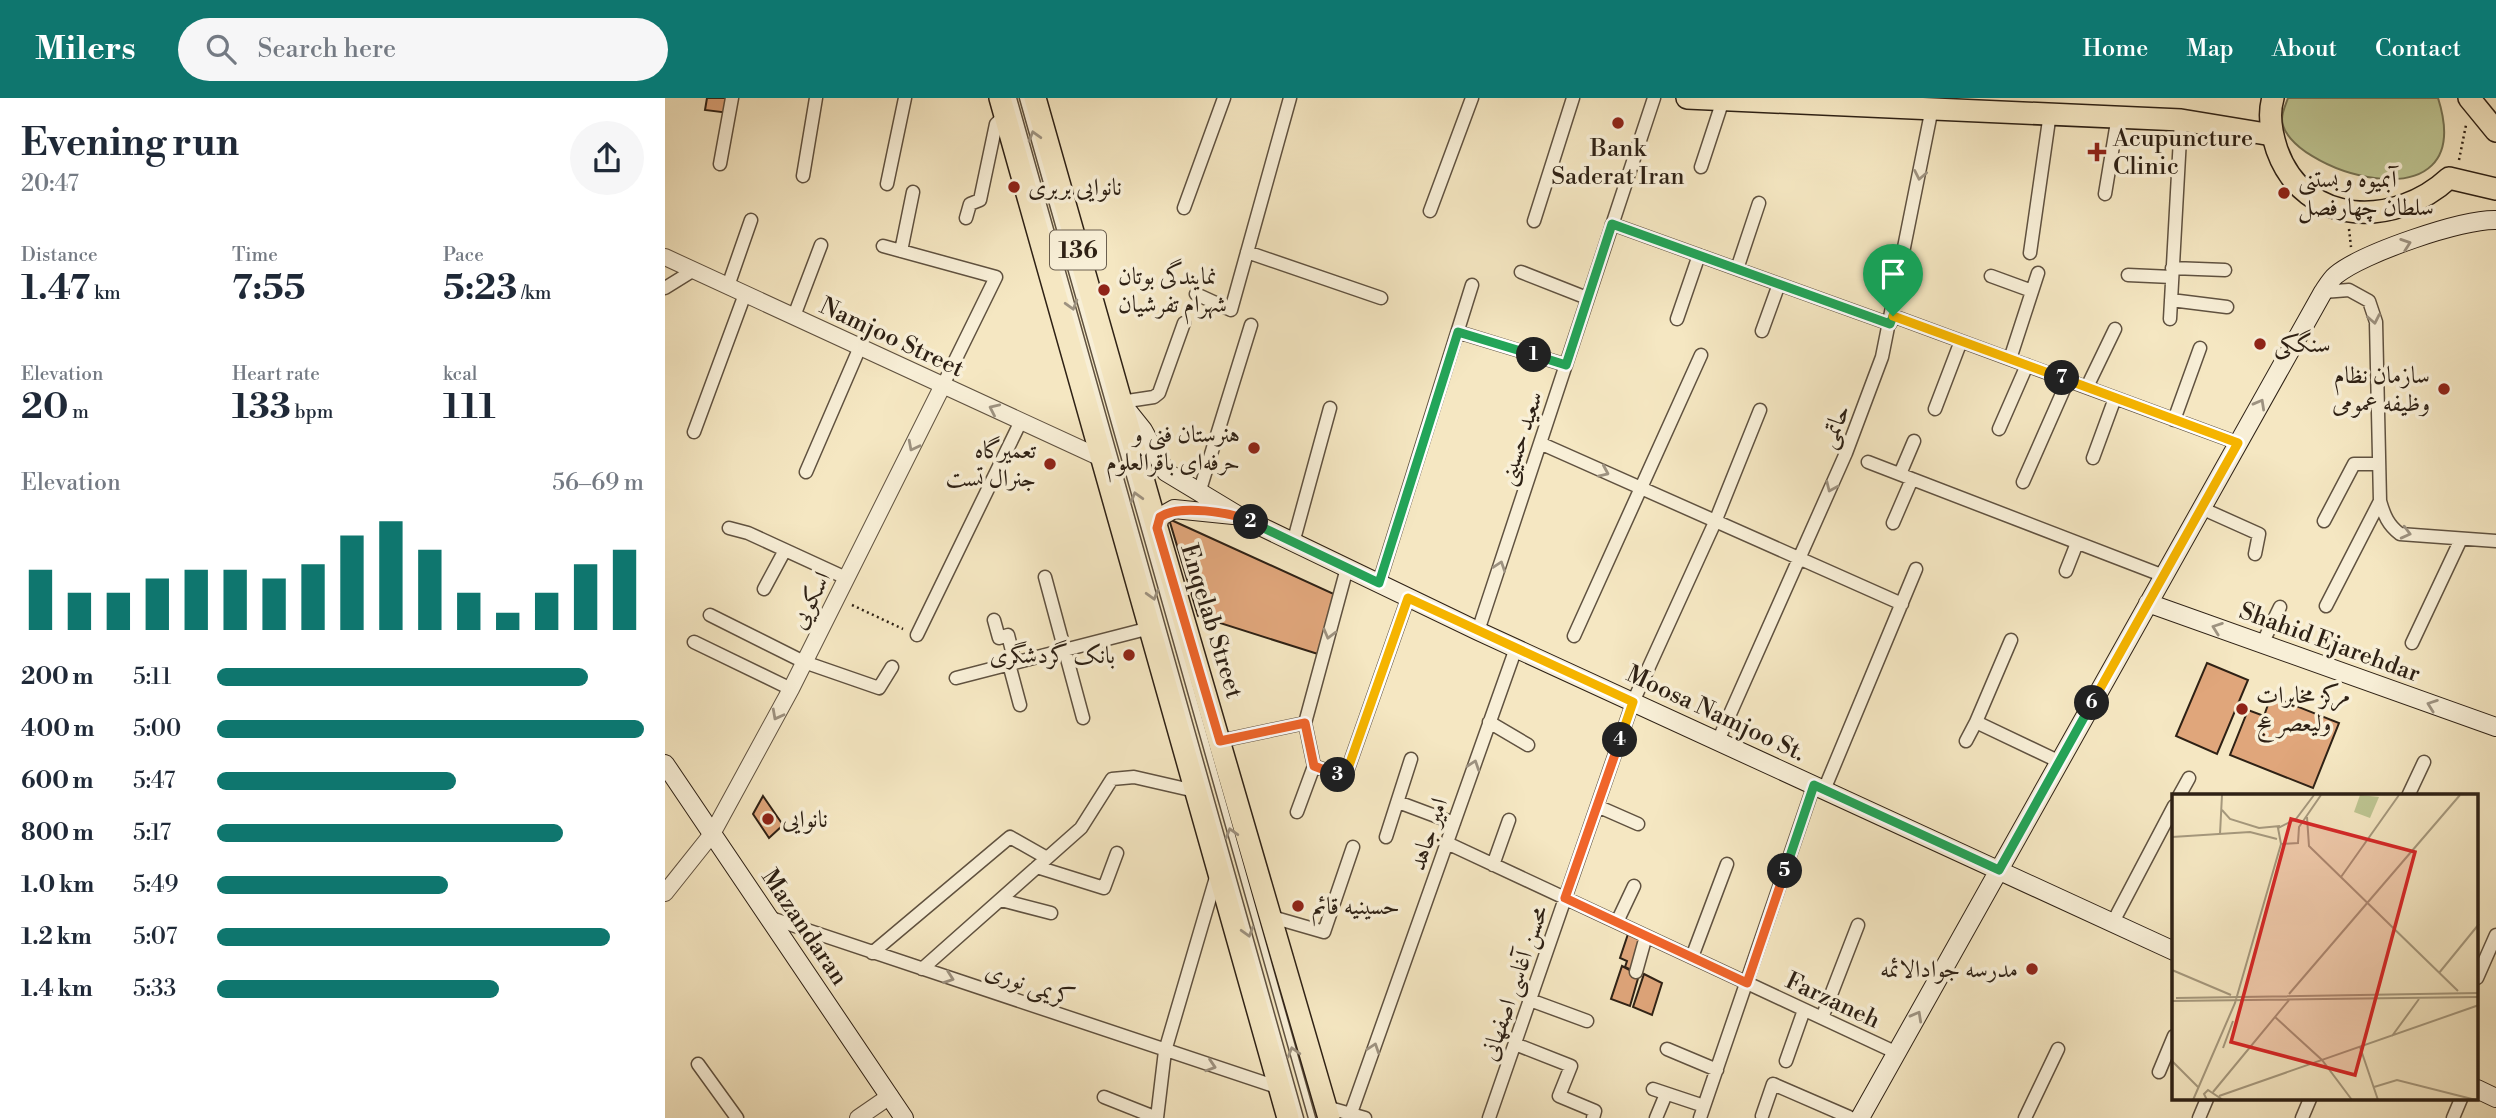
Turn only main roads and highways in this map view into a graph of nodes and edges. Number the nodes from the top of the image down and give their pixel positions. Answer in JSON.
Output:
{"nodes":[{"id":1,"x":1687,"y":98,"type":"edge"},
{"id":2,"x":2273,"y":98,"type":"edge"},
{"id":3,"x":1723,"y":100,"type":"edge"},
{"id":4,"x":1034,"y":101,"type":"edge"},
{"id":5,"x":1003,"y":102,"type":"edge"},
{"id":6,"x":2471,"y":106,"type":"edge"},
{"id":7,"x":2496,"y":131,"type":"edge"},
{"id":8,"x":2272,"y":135,"type":"junction"},
{"id":9,"x":2496,"y":189,"type":"edge"},
{"id":10,"x":2496,"y":219,"type":"edge"},
{"id":11,"x":1121,"y":402,"type":"junction"},
{"id":12,"x":1239,"y":516,"type":"junction"},
{"id":13,"x":1157,"y":528,"type":"junction"},
{"id":14,"x":2148,"y":603,"type":"junction"},
{"id":15,"x":2496,"y":727,"type":"edge"},
{"id":16,"x":665,"y":764,"type":"edge"},
{"id":17,"x":1999,"y":870,"type":"junction"},
{"id":18,"x":2172,"y":950,"type":"edge"},
{"id":19,"x":2479,"y":1090,"type":"edge"},
{"id":20,"x":2496,"y":1098,"type":"edge"},
{"id":21,"x":1323,"y":1114,"type":"edge"},
{"id":22,"x":905,"y":1118,"type":"edge"},
{"id":23,"x":1288,"y":1118,"type":"edge"},
{"id":24,"x":1860,"y":1118,"type":"edge"}],
"edges":[{"from":1,"to":3,"type":"main road"},
{"from":2,"to":8,"type":"main road"},
{"from":3,"to":8,"type":"main road"},
{"from":4,"to":11,"type":"main road","name":"Enqelab Street","number":"136"},
{"from":5,"to":23,"type":"main road","number":"136"},
{"from":6,"to":7,"type":"main road"},
{"from":8,"to":9,"type":"main road"},
{"from":14,"to":10,"type":"main road","one_way":true},
{"from":11,"to":12,"type":"main road","name":"Moosa Namjoo St."},
{"from":11,"to":13,"type":"main road","name":"Enqelab Street","number":"136"},
{"from":12,"to":13,"type":"main road","name":"Moosa Namjoo St."},
{"from":12,"to":17,"type":"main road","name":"Moosa Namjoo St."},
{"from":13,"to":21,"type":"main road","name":"Enqelab Street","number":"136"},
{"from":15,"to":14,"type":"main road","name":"Shahid Ejarehdar","one_way":true},
{"from":14,"to":17,"type":"main road"},
{"from":16,"to":22,"type":"main road","name":"Mazandaran"},
{"from":17,"to":18,"type":"main road","name":"Moosa Namjoo St."},
{"from":24,"to":17,"type":"main road","one_way":true},
{"from":19,"to":20,"type":"main road"}]}
